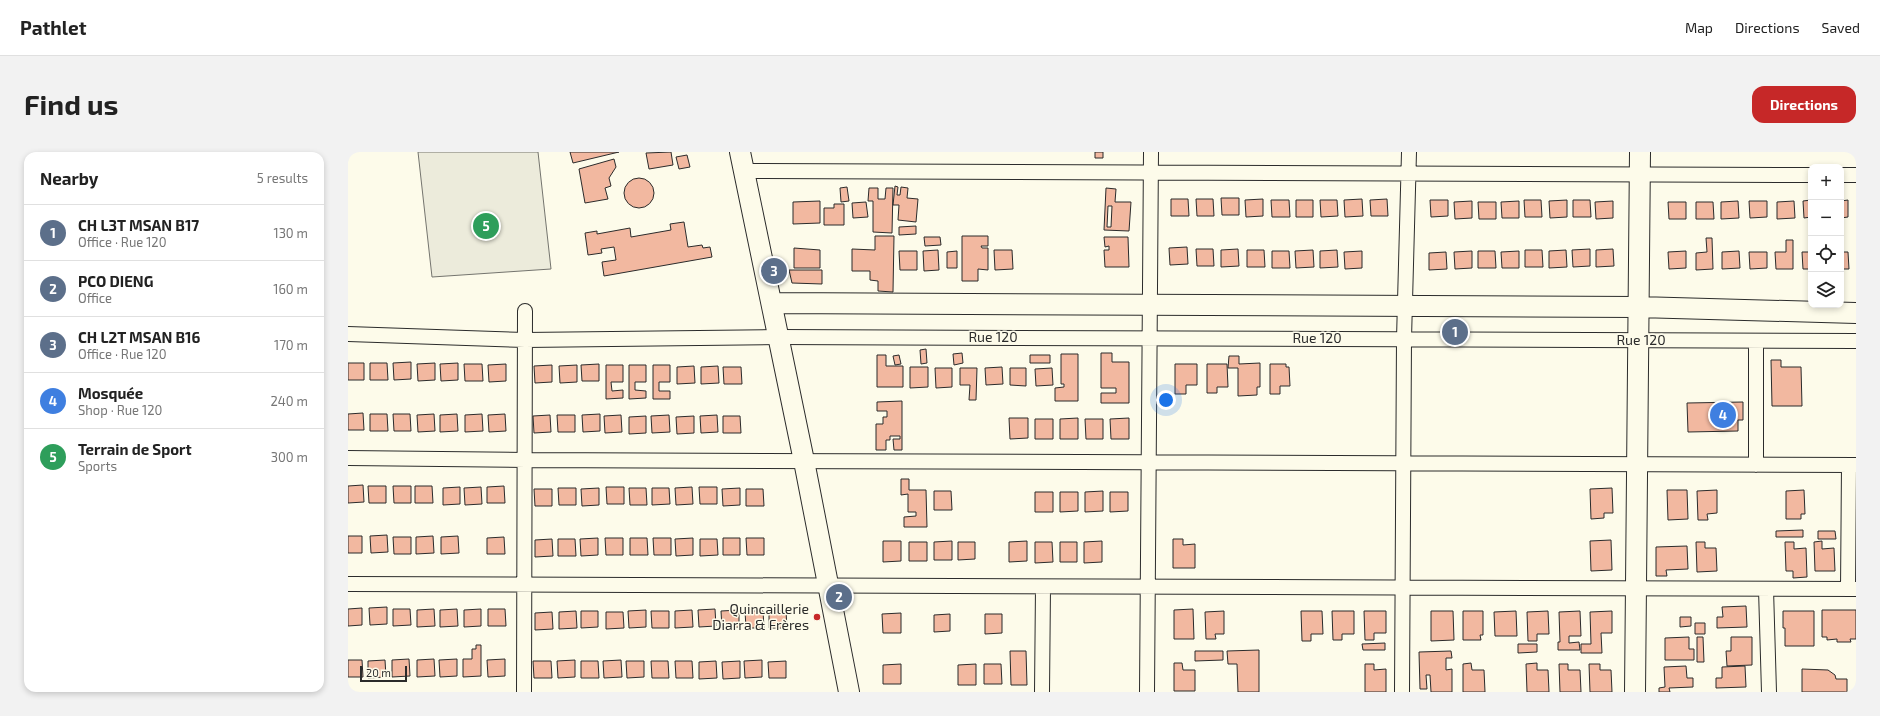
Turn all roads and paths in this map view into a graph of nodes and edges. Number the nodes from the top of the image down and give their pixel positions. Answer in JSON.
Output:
{"nodes":[{"id":1,"x":740,"y":152,"type":"edge"},
{"id":2,"x":1150,"y":152,"type":"edge"},
{"id":3,"x":1409,"y":152,"type":"edge"},
{"id":4,"x":1640,"y":152,"type":"edge"},
{"id":5,"x":744,"y":171,"type":"junction"},
{"id":6,"x":1150,"y":172,"type":"junction"},
{"id":7,"x":1410,"y":174,"type":"junction"},
{"id":8,"x":1640,"y":175,"type":"junction"},
{"id":9,"x":1808,"y":176,"type":"edge"},
{"id":10,"x":1844,"y":176,"type":"edge"},
{"id":11,"x":1856,"y":176,"type":"edge"},
{"id":12,"x":772,"y":303,"type":"junction"},
{"id":13,"x":1149,"y":304,"type":"junction"},
{"id":14,"x":1406,"y":305,"type":"junction"},
{"id":15,"x":1638,"y":307,"type":"junction"},
{"id":16,"x":525,"y":311,"type":"dead end"},
{"id":17,"x":1856,"y":313,"type":"edge"},
{"id":18,"x":348,"y":334,"type":"edge"},
{"id":19,"x":778,"y":337,"type":"junction"},
{"id":20,"x":1149,"y":338,"type":"junction"},
{"id":21,"x":1404,"y":339,"type":"junction"},
{"id":22,"x":525,"y":340,"type":"junction"},
{"id":23,"x":1638,"y":341,"type":"junction"},
{"id":24,"x":1756,"y":341,"type":"junction"},
{"id":25,"x":1856,"y":341,"type":"edge"},
{"id":26,"x":348,"y":458,"type":"edge"},
{"id":27,"x":525,"y":460,"type":"junction"},
{"id":28,"x":804,"y":461,"type":"junction"},
{"id":29,"x":1149,"y":462,"type":"junction"},
{"id":30,"x":1404,"y":463,"type":"junction"},
{"id":31,"x":1638,"y":465,"type":"junction"},
{"id":32,"x":1756,"y":465,"type":"junction"},
{"id":33,"x":1853,"y":465,"type":"edge"},
{"id":34,"x":348,"y":584,"type":"edge"},
{"id":35,"x":524,"y":584,"type":"junction"},
{"id":36,"x":828,"y":586,"type":"junction"},
{"id":37,"x":1043,"y":586,"type":"junction"},
{"id":38,"x":1148,"y":587,"type":"junction"},
{"id":39,"x":1402,"y":588,"type":"junction"},
{"id":40,"x":1766,"y":589,"type":"junction"},
{"id":41,"x":1852,"y":589,"type":"edge"},
{"id":42,"x":1636,"y":590,"type":"junction"},
{"id":43,"x":524,"y":692,"type":"edge"},
{"id":44,"x":849,"y":692,"type":"edge"},
{"id":45,"x":1042,"y":692,"type":"edge"},
{"id":46,"x":1147,"y":692,"type":"edge"},
{"id":47,"x":1402,"y":692,"type":"edge"},
{"id":48,"x":1635,"y":692,"type":"edge"},
{"id":49,"x":1769,"y":692,"type":"edge"}],
"edges":[{"from":1,"to":5,"type":"street"},
{"from":2,"to":6,"type":"street"},
{"from":3,"to":7,"type":"street"},
{"from":4,"to":8,"type":"street"},
{"from":5,"to":6,"type":"street"},
{"from":5,"to":12,"type":"street"},
{"from":6,"to":7,"type":"street"},
{"from":6,"to":13,"type":"street"},
{"from":7,"to":8,"type":"street"},
{"from":7,"to":14,"type":"street"},
{"from":8,"to":9,"type":"street"},
{"from":8,"to":15,"type":"street"},
{"from":10,"to":11,"type":"street"},
{"from":12,"to":13,"type":"street"},
{"from":12,"to":19,"type":"street"},
{"from":13,"to":14,"type":"street"},
{"from":13,"to":20,"type":"street"},
{"from":14,"to":15,"type":"street"},
{"from":14,"to":21,"type":"street"},
{"from":15,"to":17,"type":"street"},
{"from":15,"to":23,"type":"street"},
{"from":16,"to":22,"type":"street"},
{"from":18,"to":22,"type":"street","name":"Rue 120"},
{"from":19,"to":20,"type":"street","name":"Rue 120"},
{"from":19,"to":22,"type":"street","name":"Rue 120"},
{"from":19,"to":28,"type":"street"},
{"from":20,"to":21,"type":"street","name":"Rue 120"},
{"from":20,"to":29,"type":"street"},
{"from":21,"to":23,"type":"street","name":"Rue 120"},
{"from":21,"to":30,"type":"street"},
{"from":22,"to":27,"type":"street"},
{"from":23,"to":24,"type":"street","name":"Rue 120"},
{"from":23,"to":31,"type":"street"},
{"from":24,"to":25,"type":"street","name":"Rue 120"},
{"from":24,"to":32,"type":"street"},
{"from":26,"to":27,"type":"street"},
{"from":27,"to":28,"type":"street"},
{"from":27,"to":35,"type":"street"},
{"from":28,"to":29,"type":"street"},
{"from":28,"to":36,"type":"street"},
{"from":29,"to":30,"type":"street"},
{"from":29,"to":38,"type":"street"},
{"from":30,"to":31,"type":"street"},
{"from":30,"to":39,"type":"street"},
{"from":31,"to":32,"type":"street"},
{"from":31,"to":42,"type":"street"},
{"from":32,"to":33,"type":"street"},
{"from":33,"to":41,"type":"street"},
{"from":34,"to":35,"type":"street"},
{"from":35,"to":36,"type":"street"},
{"from":35,"to":43,"type":"street"},
{"from":36,"to":37,"type":"street"},
{"from":36,"to":44,"type":"street"},
{"from":37,"to":38,"type":"street"},
{"from":37,"to":45,"type":"street"},
{"from":38,"to":39,"type":"street"},
{"from":38,"to":46,"type":"street"},
{"from":39,"to":42,"type":"street"},
{"from":39,"to":47,"type":"street"},
{"from":40,"to":41,"type":"street"},
{"from":40,"to":42,"type":"street"},
{"from":40,"to":49,"type":"street"},
{"from":42,"to":48,"type":"street"}]}
